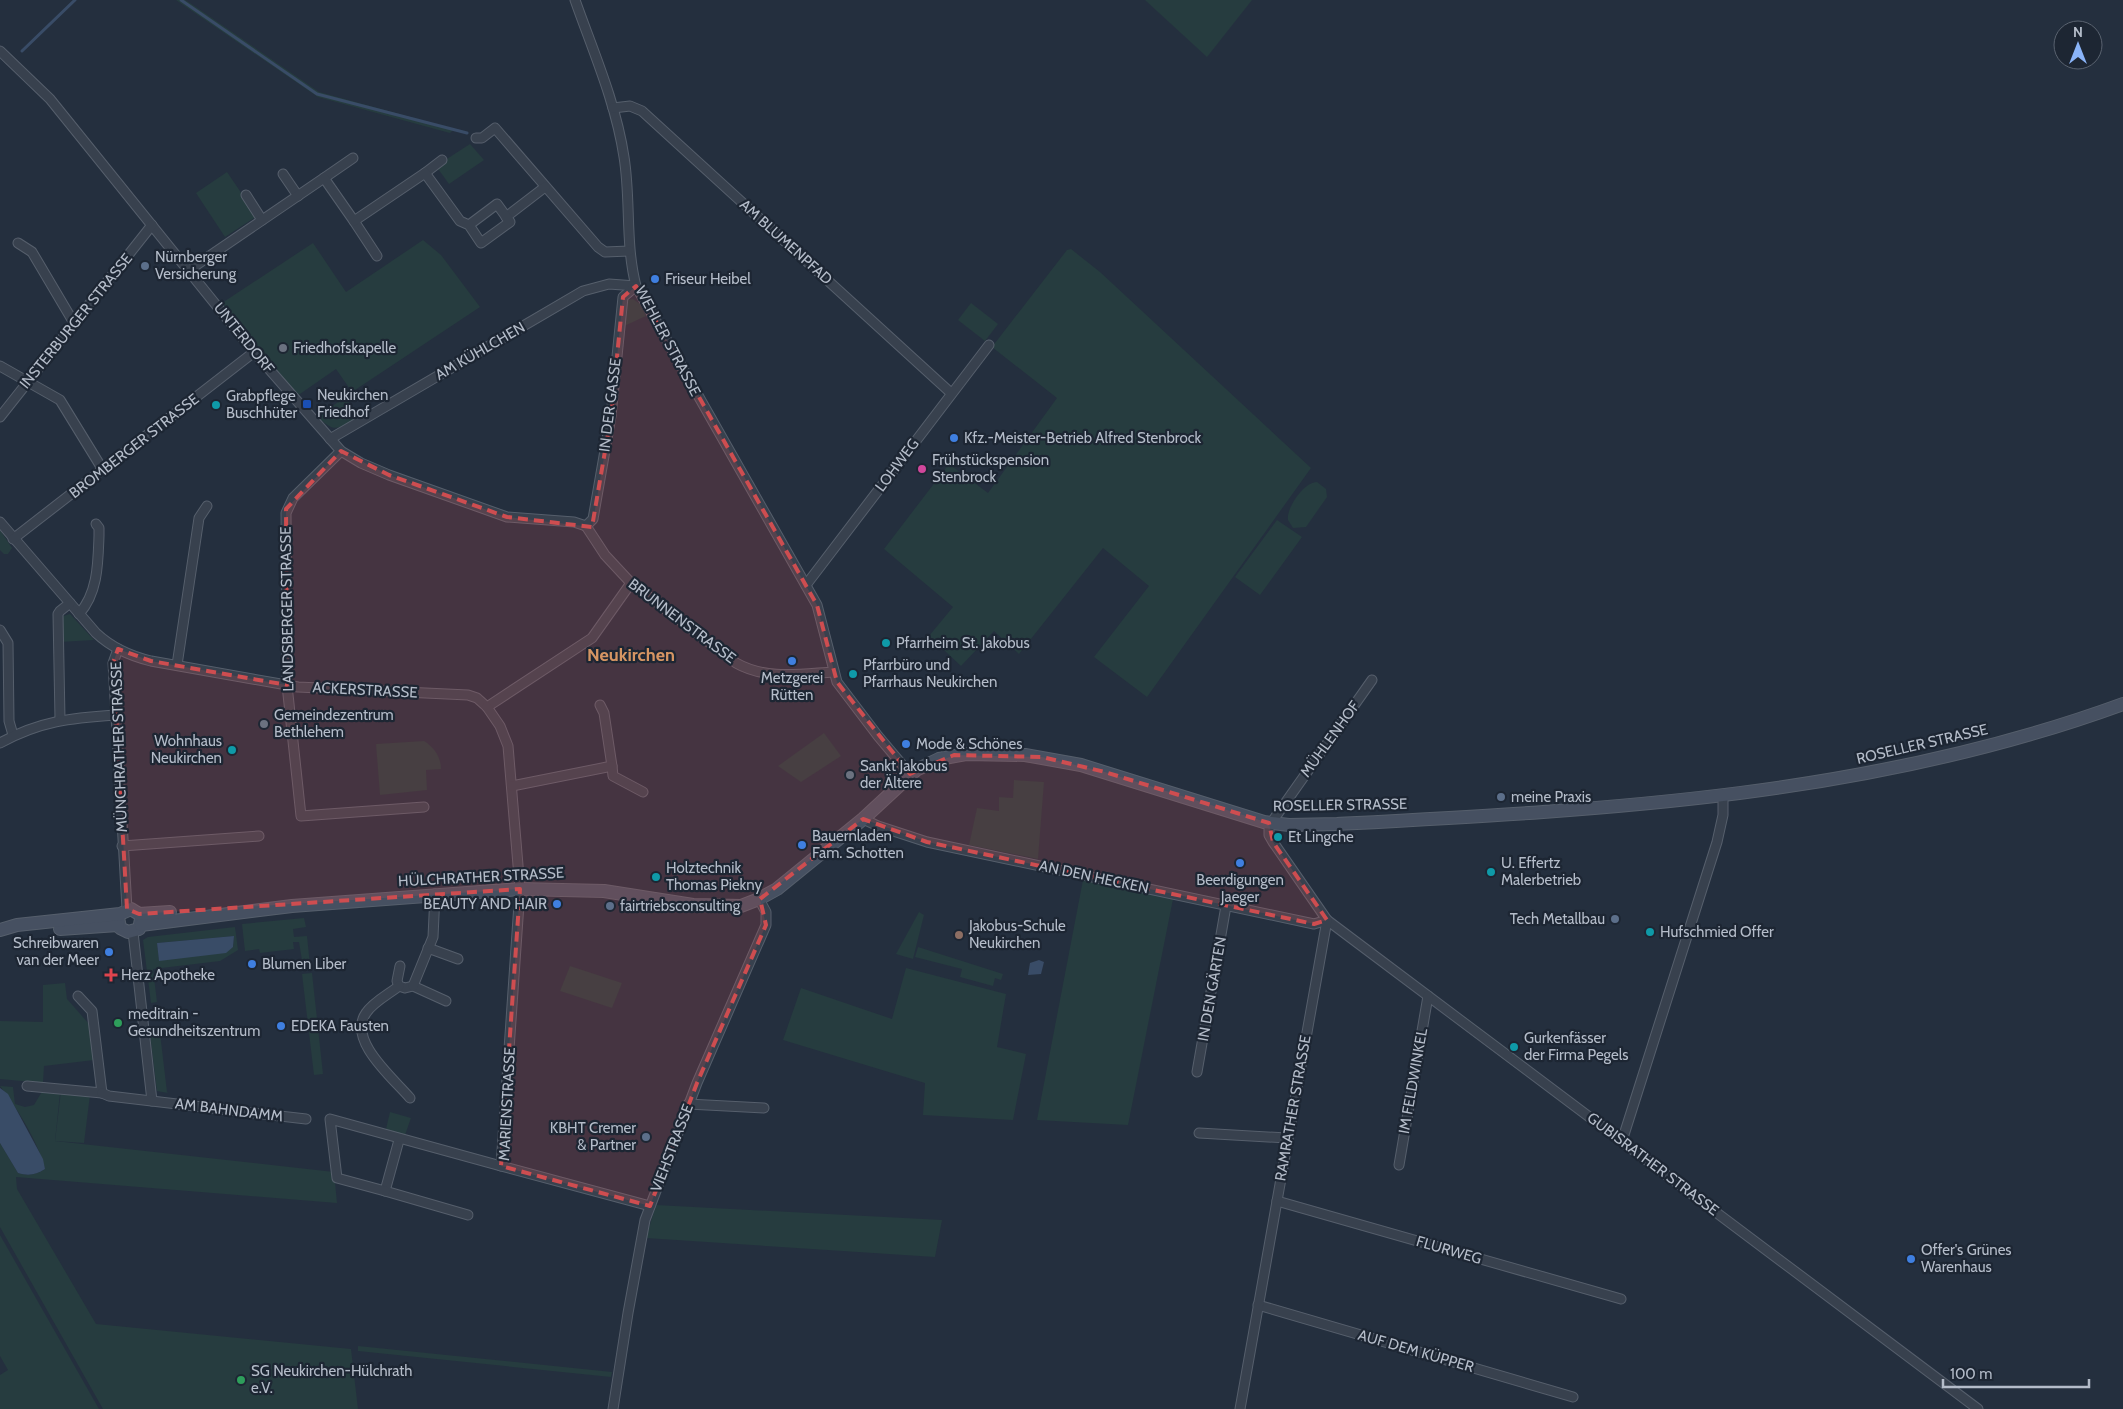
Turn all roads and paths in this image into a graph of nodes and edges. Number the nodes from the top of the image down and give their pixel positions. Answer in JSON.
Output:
{"nodes":[{"id":1,"x":575,"y":0,"type":"edge"},
{"id":2,"x":0,"y":51,"type":"edge"},
{"id":3,"x":613,"y":108,"type":"junction"},
{"id":4,"x":476,"y":138,"type":"dead end"},
{"id":5,"x":353,"y":158,"type":"dead end"},
{"id":6,"x":442,"y":160,"type":"dead end"},
{"id":7,"x":425,"y":173,"type":"junction"},
{"id":8,"x":283,"y":174,"type":"dead end"},
{"id":9,"x":324,"y":178,"type":"junction"},
{"id":10,"x":545,"y":187,"type":"junction"},
{"id":11,"x":246,"y":194,"type":"dead end"},
{"id":12,"x":298,"y":196,"type":"junction"},
{"id":13,"x":506,"y":217,"type":"junction"},
{"id":14,"x":262,"y":220,"type":"junction"},
{"id":15,"x":354,"y":221,"type":"junction"},
{"id":16,"x":152,"y":225,"type":"junction"},
{"id":17,"x":468,"y":225,"type":"junction"},
{"id":18,"x":18,"y":242,"type":"dead end"},
{"id":19,"x":629,"y":251,"type":"junction"},
{"id":20,"x":377,"y":256,"type":"dead end"},
{"id":21,"x":189,"y":270,"type":"junction"},
{"id":22,"x":636,"y":286,"type":"junction"},
{"id":23,"x":74,"y":323,"type":"junction"},
{"id":24,"x":989,"y":344,"type":"dead end"},
{"id":25,"x":254,"y":352,"type":"junction"},
{"id":26,"x":0,"y":366,"type":"edge"},
{"id":27,"x":27,"y":382,"type":"junction"},
{"id":28,"x":951,"y":394,"type":"junction"},
{"id":29,"x":0,"y":417,"type":"edge"},
{"id":30,"x":330,"y":439,"type":"junction"},
{"id":31,"x":341,"y":451,"type":"junction"},
{"id":32,"x":103,"y":470,"type":"junction"},
{"id":33,"x":207,"y":506,"type":"dead end"},
{"id":34,"x":0,"y":522,"type":"edge"},
{"id":35,"x":96,"y":524,"type":"dead end"},
{"id":36,"x":586,"y":526,"type":"junction"},
{"id":37,"x":13,"y":539,"type":"junction"},
{"id":38,"x":630,"y":583,"type":"junction"},
{"id":39,"x":806,"y":585,"type":"junction"},
{"id":40,"x":70,"y":603,"type":"junction"},
{"id":41,"x":79,"y":614,"type":"junction"},
{"id":42,"x":0,"y":630,"type":"edge"},
{"id":43,"x":118,"y":649,"type":"junction"},
{"id":44,"x":177,"y":665,"type":"junction"},
{"id":45,"x":833,"y":672,"type":"junction"},
{"id":46,"x":1372,"y":680,"type":"dead end"},
{"id":47,"x":287,"y":685,"type":"junction"},
{"id":48,"x":2123,"y":704,"type":"edge"},
{"id":49,"x":600,"y":705,"type":"dead end"},
{"id":50,"x":487,"y":706,"type":"junction"},
{"id":51,"x":115,"y":715,"type":"junction"},
{"id":52,"x":60,"y":719,"type":"junction"},
{"id":53,"x":13,"y":736,"type":"junction"},
{"id":54,"x":0,"y":743,"type":"edge"},
{"id":55,"x":612,"y":766,"type":"junction"},
{"id":56,"x":910,"y":774,"type":"junction"},
{"id":57,"x":512,"y":786,"type":"junction"},
{"id":58,"x":643,"y":792,"type":"dead end"},
{"id":59,"x":1723,"y":795,"type":"junction"},
{"id":60,"x":424,"y":807,"type":"dead end"},
{"id":61,"x":863,"y":819,"type":"junction"},
{"id":62,"x":1270,"y":823,"type":"junction"},
{"id":63,"x":259,"y":836,"type":"dead end"},
{"id":64,"x":122,"y":846,"type":"junction"},
{"id":65,"x":520,"y":888,"type":"junction"},
{"id":66,"x":434,"y":894,"type":"junction"},
{"id":67,"x":760,"y":900,"type":"junction"},
{"id":68,"x":1226,"y":906,"type":"junction"},
{"id":69,"x":122,"y":916,"type":"junction"},
{"id":70,"x":1327,"y":920,"type":"junction"},
{"id":71,"x":138,"y":924,"type":"junction"},
{"id":72,"x":1,"y":929,"type":"edge"},
{"id":73,"x":428,"y":948,"type":"junction"},
{"id":74,"x":458,"y":959,"type":"dead end"},
{"id":75,"x":400,"y":966,"type":"dead end"},
{"id":76,"x":399,"y":986,"type":"junction"},
{"id":77,"x":413,"y":986,"type":"junction"},
{"id":78,"x":78,"y":996,"type":"dead end"},
{"id":79,"x":1428,"y":996,"type":"junction"},
{"id":80,"x":446,"y":1001,"type":"dead end"},
{"id":81,"x":1197,"y":1072,"type":"dead end"},
{"id":82,"x":27,"y":1086,"type":"dead end"},
{"id":83,"x":102,"y":1092,"type":"junction"},
{"id":84,"x":410,"y":1098,"type":"dead end"},
{"id":85,"x":152,"y":1101,"type":"junction"},
{"id":86,"x":688,"y":1104,"type":"junction"},
{"id":87,"x":764,"y":1108,"type":"dead end"},
{"id":88,"x":306,"y":1119,"type":"dead end"},
{"id":89,"x":1199,"y":1133,"type":"dead end"},
{"id":90,"x":1287,"y":1138,"type":"junction"},
{"id":91,"x":399,"y":1140,"type":"junction"},
{"id":92,"x":1622,"y":1141,"type":"junction"},
{"id":93,"x":1399,"y":1165,"type":"dead end"},
{"id":94,"x":501,"y":1166,"type":"junction"},
{"id":95,"x":385,"y":1192,"type":"junction"},
{"id":96,"x":1277,"y":1201,"type":"junction"},
{"id":97,"x":650,"y":1206,"type":"junction"},
{"id":98,"x":468,"y":1215,"type":"dead end"},
{"id":99,"x":1621,"y":1299,"type":"dead end"},
{"id":100,"x":1258,"y":1305,"type":"junction"},
{"id":101,"x":1573,"y":1397,"type":"dead end"},
{"id":102,"x":613,"y":1409,"type":"edge"},
{"id":103,"x":1240,"y":1409,"type":"edge"},
{"id":104,"x":1978,"y":1409,"type":"edge"}],
"edges":[{"from":1,"to":3,"type":"street","name":"WEHLER STRASSE"},
{"from":2,"to":16,"type":"street","name":"UNTERDORF"},
{"from":3,"to":19,"type":"street","name":"WEHLER STRASSE"},
{"from":3,"to":28,"type":"street","name":"AM BLUMENPFAD"},
{"from":4,"to":10,"type":"street"},
{"from":5,"to":9,"type":"street"},
{"from":6,"to":7,"type":"street"},
{"from":7,"to":15,"type":"street"},
{"from":7,"to":17,"type":"street"},
{"from":8,"to":12,"type":"street"},
{"from":9,"to":12,"type":"street"},
{"from":9,"to":15,"type":"street"},
{"from":10,"to":13,"type":"street"},
{"from":10,"to":19,"type":"street"},
{"from":11,"to":14,"type":"street"},
{"from":12,"to":14,"type":"street"},
{"from":13,"to":17,"type":"street"},
{"from":13,"to":17,"type":"street"},
{"from":14,"to":21,"type":"street"},
{"from":15,"to":20,"type":"street"},
{"from":16,"to":21,"type":"street","name":"UNTERDORF"},
{"from":16,"to":23,"type":"street","name":"INSTERBURGER STRASSE"},
{"from":18,"to":23,"type":"street"},
{"from":19,"to":22,"type":"street","name":"WEHLER STRASSE"},
{"from":21,"to":25,"type":"street","name":"UNTERDORF"},
{"from":22,"to":30,"type":"street","name":"AM KÜHLCHEN"},
{"from":22,"to":36,"type":"street","name":"IN DER GASSE"},
{"from":22,"to":39,"type":"street","name":"WEHLER STRASSE"},
{"from":23,"to":27,"type":"street","name":"INSTERBURGER STRASSE"},
{"from":24,"to":28,"type":"street","name":"LOHWEG"},
{"from":25,"to":30,"type":"street","name":"UNTERDORF"},
{"from":25,"to":32,"type":"street","name":"BROMBERGER STRASSE"},
{"from":26,"to":27,"type":"street"},
{"from":27,"to":29,"type":"street","name":"INSTERBURGER STRASSE"},
{"from":27,"to":32,"type":"street"},
{"from":28,"to":39,"type":"street","name":"LOHWEG"},
{"from":30,"to":31,"type":"street","name":"UNTERDORF"},
{"from":31,"to":36,"type":"street","name":"UNTERDORF"},
{"from":31,"to":47,"type":"street","name":"LANDSBERGER STRASSE"},
{"from":32,"to":37,"type":"street","name":"BROMBERGER STRASSE"},
{"from":33,"to":44,"type":"street"},
{"from":34,"to":37,"type":"street"},
{"from":35,"to":41,"type":"street"},
{"from":36,"to":38,"type":"street","name":"BRUNNENSTRASSE"},
{"from":37,"to":40,"type":"street","name":"ACKERSTRASSE"},
{"from":38,"to":45,"type":"street","name":"BRUNNENSTRASSE"},
{"from":38,"to":50,"type":"street"},
{"from":39,"to":45,"type":"street","name":"WEHLER STRASSE"},
{"from":40,"to":41,"type":"street","name":"ACKERSTRASSE"},
{"from":40,"to":52,"type":"street"},
{"from":41,"to":43,"type":"street","name":"ACKERSTRASSE"},
{"from":42,"to":53,"type":"street"},
{"from":43,"to":44,"type":"street","name":"ACKERSTRASSE"},
{"from":43,"to":51,"type":"street","name":"MÜNCHRATHER STRASSE"},
{"from":44,"to":47,"type":"street","name":"ACKERSTRASSE"},
{"from":45,"to":56,"type":"street","name":"WEHLER STRASSE"},
{"from":46,"to":62,"type":"street","name":"MÜHLENHOF"},
{"from":47,"to":50,"type":"street","name":"ACKERSTRASSE"},
{"from":47,"to":60,"type":"street","name":"LANDSBERGER STRASSE"},
{"from":48,"to":59,"type":"street","name":"ROSELLER STRASSE"},
{"from":49,"to":55,"type":"street"},
{"from":50,"to":57,"type":"street","name":"MARIENSTRASSE"},
{"from":51,"to":52,"type":"street"},
{"from":51,"to":64,"type":"street","name":"MÜNCHRATHER STRASSE"},
{"from":52,"to":53,"type":"street"},
{"from":53,"to":54,"type":"street"},
{"from":55,"to":57,"type":"street"},
{"from":55,"to":58,"type":"street"},
{"from":56,"to":61,"type":"street","name":"ROSELLER STRASSE"},
{"from":56,"to":62,"type":"street","name":"ROSELLER STRASSE"},
{"from":57,"to":65,"type":"street","name":"MARIENSTRASSE"},
{"from":59,"to":62,"type":"street","name":"ROSELLER STRASSE"},
{"from":59,"to":92,"type":"street"},
{"from":61,"to":67,"type":"street","name":"ROSELLER STRASSE"},
{"from":61,"to":68,"type":"street","name":"AN DEN HECKEN"},
{"from":62,"to":70,"type":"street"},
{"from":63,"to":64,"type":"street","name":"MÜNCHRATHER STRASSE"},
{"from":64,"to":69,"type":"street","name":"MÜNCHRATHER STRASSE"},
{"from":65,"to":66,"type":"street","name":"HÜLCHRATHER STRASSE"},
{"from":65,"to":67,"type":"street","name":"HÜLCHRATHER STRASSE"},
{"from":65,"to":94,"type":"street","name":"MARIENSTRASSE"},
{"from":66,"to":71,"type":"street","name":"HÜLCHRATHER STRASSE"},
{"from":66,"to":73,"type":"street"},
{"from":67,"to":86,"type":"street","name":"VIEHSTRASSE"},
{"from":68,"to":70,"type":"street","name":"AN DEN HECKEN"},
{"from":68,"to":81,"type":"street","name":"IN DEN GÄRTEN"},
{"from":69,"to":71,"type":"street","name":"HÜLCHRATHER STRASSE"},
{"from":69,"to":71,"type":"street","name":"HÜLCHRATHER STRASSE"},
{"from":69,"to":72,"type":"street","name":"HÜLCHRATHER STRASSE"},
{"from":70,"to":79,"type":"street","name":"GUBISRATHER STRASSE"},
{"from":70,"to":90,"type":"street","name":"RAMRATHER STRASSE"},
{"from":71,"to":85,"type":"street"},
{"from":73,"to":74,"type":"street"},
{"from":73,"to":77,"type":"street"},
{"from":75,"to":76,"type":"street"},
{"from":76,"to":77,"type":"street"},
{"from":76,"to":84,"type":"street"},
{"from":77,"to":80,"type":"street"},
{"from":78,"to":83,"type":"street"},
{"from":79,"to":92,"type":"street","name":"GUBISRATHER STRASSE"},
{"from":79,"to":93,"type":"street","name":"IM FELDWINKEL"},
{"from":82,"to":83,"type":"street","name":"AM BAHNDAMM"},
{"from":83,"to":85,"type":"street","name":"AM BAHNDAMM"},
{"from":85,"to":88,"type":"street","name":"AM BAHNDAMM"},
{"from":86,"to":87,"type":"street"},
{"from":86,"to":97,"type":"street","name":"VIEHSTRASSE"},
{"from":89,"to":90,"type":"street"},
{"from":90,"to":96,"type":"street","name":"RAMRATHER STRASSE"},
{"from":91,"to":94,"type":"street"},
{"from":91,"to":95,"type":"street"},
{"from":91,"to":95,"type":"street"},
{"from":92,"to":104,"type":"street","name":"GUBISRATHER STRASSE"},
{"from":94,"to":97,"type":"street","name":"MARIENSTRASSE"},
{"from":95,"to":98,"type":"street"},
{"from":96,"to":99,"type":"street","name":"FLURWEG"},
{"from":96,"to":100,"type":"street","name":"RAMRATHER STRASSE"},
{"from":97,"to":102,"type":"street","name":"VIEHSTRASSE"},
{"from":100,"to":101,"type":"street","name":"AUF DEM KÜPPER"},
{"from":100,"to":103,"type":"street","name":"RAMRATHER STRASSE"}]}
